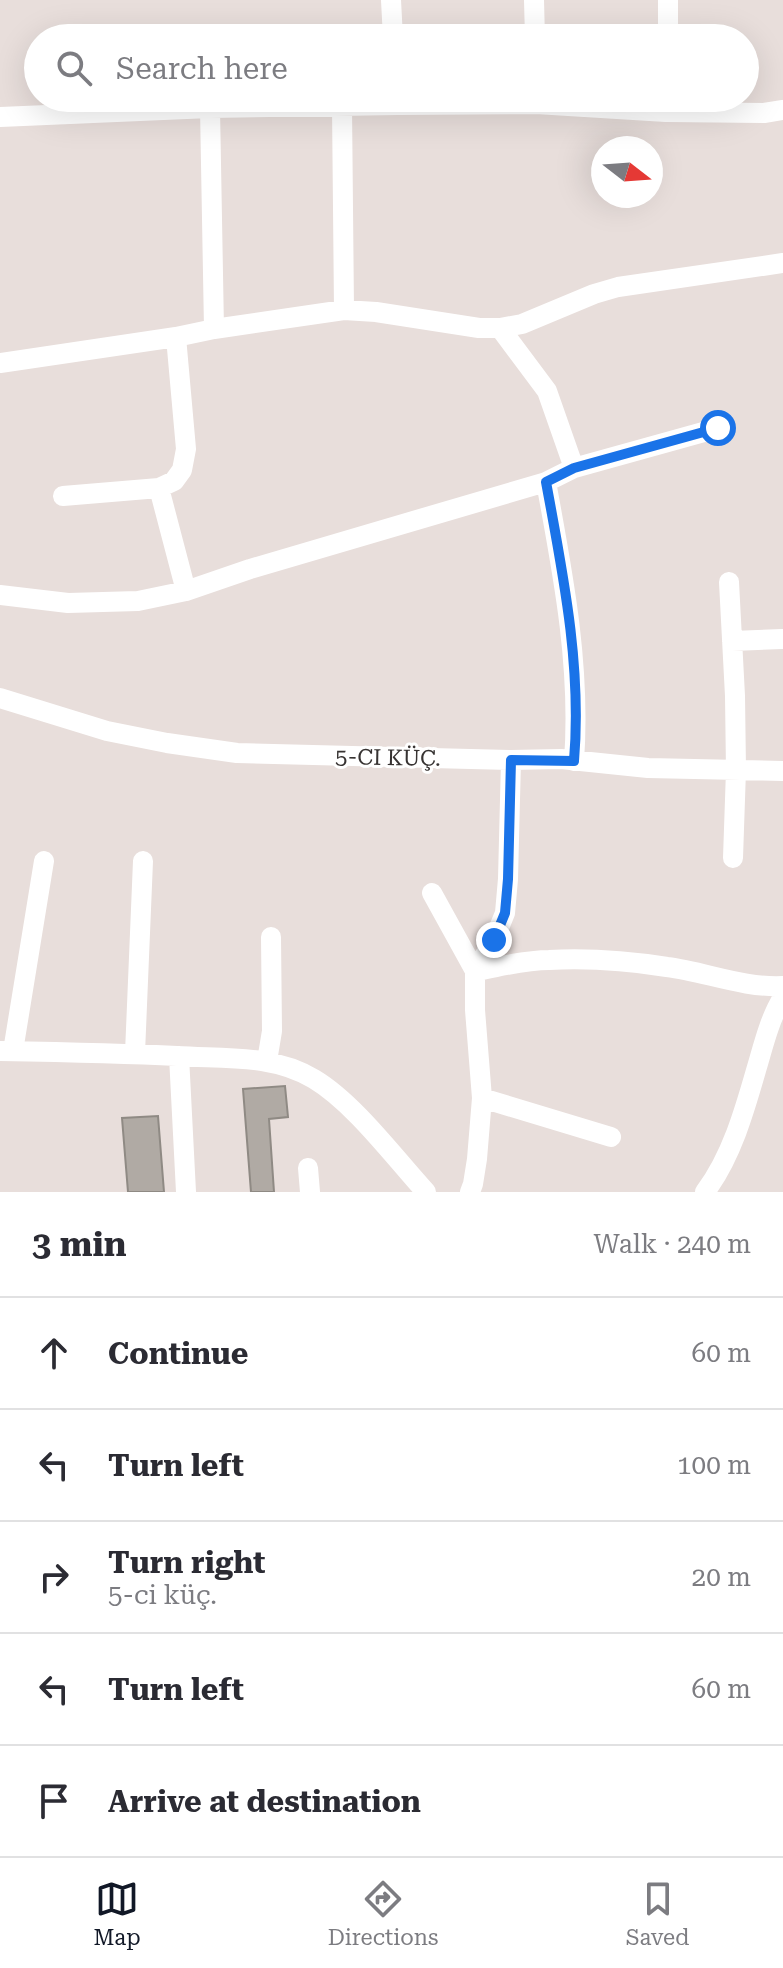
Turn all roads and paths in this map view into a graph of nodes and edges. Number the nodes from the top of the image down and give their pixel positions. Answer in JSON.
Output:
{"nodes":[{"id":1,"x":391,"y":0,"type":"edge"},
{"id":2,"x":534,"y":0,"type":"edge"},
{"id":3,"x":668,"y":0,"type":"edge"},
{"id":4,"x":392,"y":24,"type":"edge"},
{"id":5,"x":535,"y":24,"type":"edge"},
{"id":6,"x":668,"y":24,"type":"edge"},
{"id":7,"x":783,"y":110,"type":"edge"},
{"id":8,"x":117,"y":112,"type":"edge"},
{"id":9,"x":210,"y":112,"type":"edge"},
{"id":10,"x":342,"y":112,"type":"edge"},
{"id":11,"x":752,"y":112,"type":"edge"},
{"id":12,"x":0,"y":117,"type":"edge"},
{"id":13,"x":783,"y":263,"type":"edge"},
{"id":14,"x":344,"y":310,"type":"junction"},
{"id":15,"x":500,"y":328,"type":"junction"},
{"id":16,"x":214,"y":329,"type":"junction"},
{"id":17,"x":176,"y":337,"type":"junction"},
{"id":18,"x":0,"y":363,"type":"edge"},
{"id":19,"x":718,"y":428,"type":"dead end"},
{"id":20,"x":574,"y":468,"type":"junction"},
{"id":21,"x":546,"y":482,"type":"junction"},
{"id":22,"x":159,"y":488,"type":"junction"},
{"id":23,"x":63,"y":496,"type":"dead end"},
{"id":24,"x":729,"y":582,"type":"dead end"},
{"id":25,"x":186,"y":591,"type":"junction"},
{"id":26,"x":0,"y":595,"type":"edge"},
{"id":27,"x":782,"y":639,"type":"edge"},
{"id":28,"x":732,"y":641,"type":"junction"},
{"id":29,"x":0,"y":698,"type":"edge"},
{"id":30,"x":511,"y":760,"type":"junction"},
{"id":31,"x":574,"y":761,"type":"junction"},
{"id":32,"x":736,"y":770,"type":"junction"},
{"id":33,"x":783,"y":771,"type":"edge"},
{"id":34,"x":733,"y":858,"type":"dead end"},
{"id":35,"x":44,"y":861,"type":"dead end"},
{"id":36,"x":143,"y":861,"type":"dead end"},
{"id":37,"x":432,"y":893,"type":"dead end"},
{"id":38,"x":271,"y":937,"type":"dead end"},
{"id":39,"x":475,"y":971,"type":"junction"},
{"id":40,"x":783,"y":986,"type":"edge"},
{"id":41,"x":783,"y":997,"type":"edge"},
{"id":42,"x":7,"y":1051,"type":"edge"},
{"id":43,"x":135,"y":1053,"type":"junction"},
{"id":44,"x":179,"y":1056,"type":"junction"},
{"id":45,"x":267,"y":1061,"type":"junction"},
{"id":46,"x":482,"y":1098,"type":"junction"},
{"id":47,"x":611,"y":1137,"type":"dead end"},
{"id":48,"x":308,"y":1168,"type":"dead end"},
{"id":49,"x":186,"y":1192,"type":"edge"},
{"id":50,"x":310,"y":1192,"type":"edge"},
{"id":51,"x":426,"y":1192,"type":"edge"},
{"id":52,"x":470,"y":1192,"type":"edge"},
{"id":53,"x":705,"y":1192,"type":"edge"}],
"edges":[{"from":1,"to":4,"type":"street"},
{"from":2,"to":5,"type":"street"},
{"from":3,"to":6,"type":"street"},
{"from":7,"to":11,"type":"street"},
{"from":8,"to":12,"type":"street"},
{"from":9,"to":16,"type":"street"},
{"from":10,"to":14,"type":"street"},
{"from":13,"to":15,"type":"street"},
{"from":14,"to":15,"type":"street"},
{"from":14,"to":16,"type":"street"},
{"from":15,"to":20,"type":"street"},
{"from":16,"to":17,"type":"street"},
{"from":17,"to":18,"type":"street"},
{"from":17,"to":22,"type":"street"},
{"from":19,"to":20,"type":"street"},
{"from":20,"to":21,"type":"street"},
{"from":21,"to":25,"type":"street"},
{"from":21,"to":31,"type":"street"},
{"from":22,"to":23,"type":"street"},
{"from":22,"to":25,"type":"street"},
{"from":24,"to":28,"type":"street"},
{"from":25,"to":26,"type":"street"},
{"from":27,"to":28,"type":"street"},
{"from":28,"to":32,"type":"street"},
{"from":29,"to":30,"type":"street","name":"5-CI KÜÇ."},
{"from":30,"to":31,"type":"street","name":"5-CI KÜÇ."},
{"from":30,"to":39,"type":"street"},
{"from":31,"to":32,"type":"street","name":"5-CI KÜÇ."},
{"from":32,"to":33,"type":"street","name":"5-CI KÜÇ."},
{"from":32,"to":34,"type":"street"},
{"from":35,"to":42,"type":"street"},
{"from":36,"to":43,"type":"street"},
{"from":37,"to":39,"type":"street"},
{"from":38,"to":45,"type":"street"},
{"from":39,"to":40,"type":"street"},
{"from":39,"to":46,"type":"street"},
{"from":41,"to":53,"type":"street"},
{"from":42,"to":43,"type":"street"},
{"from":43,"to":44,"type":"street"},
{"from":44,"to":45,"type":"street"},
{"from":44,"to":49,"type":"street"},
{"from":45,"to":51,"type":"street"},
{"from":46,"to":47,"type":"street"},
{"from":46,"to":52,"type":"street"},
{"from":48,"to":50,"type":"street"}]}
